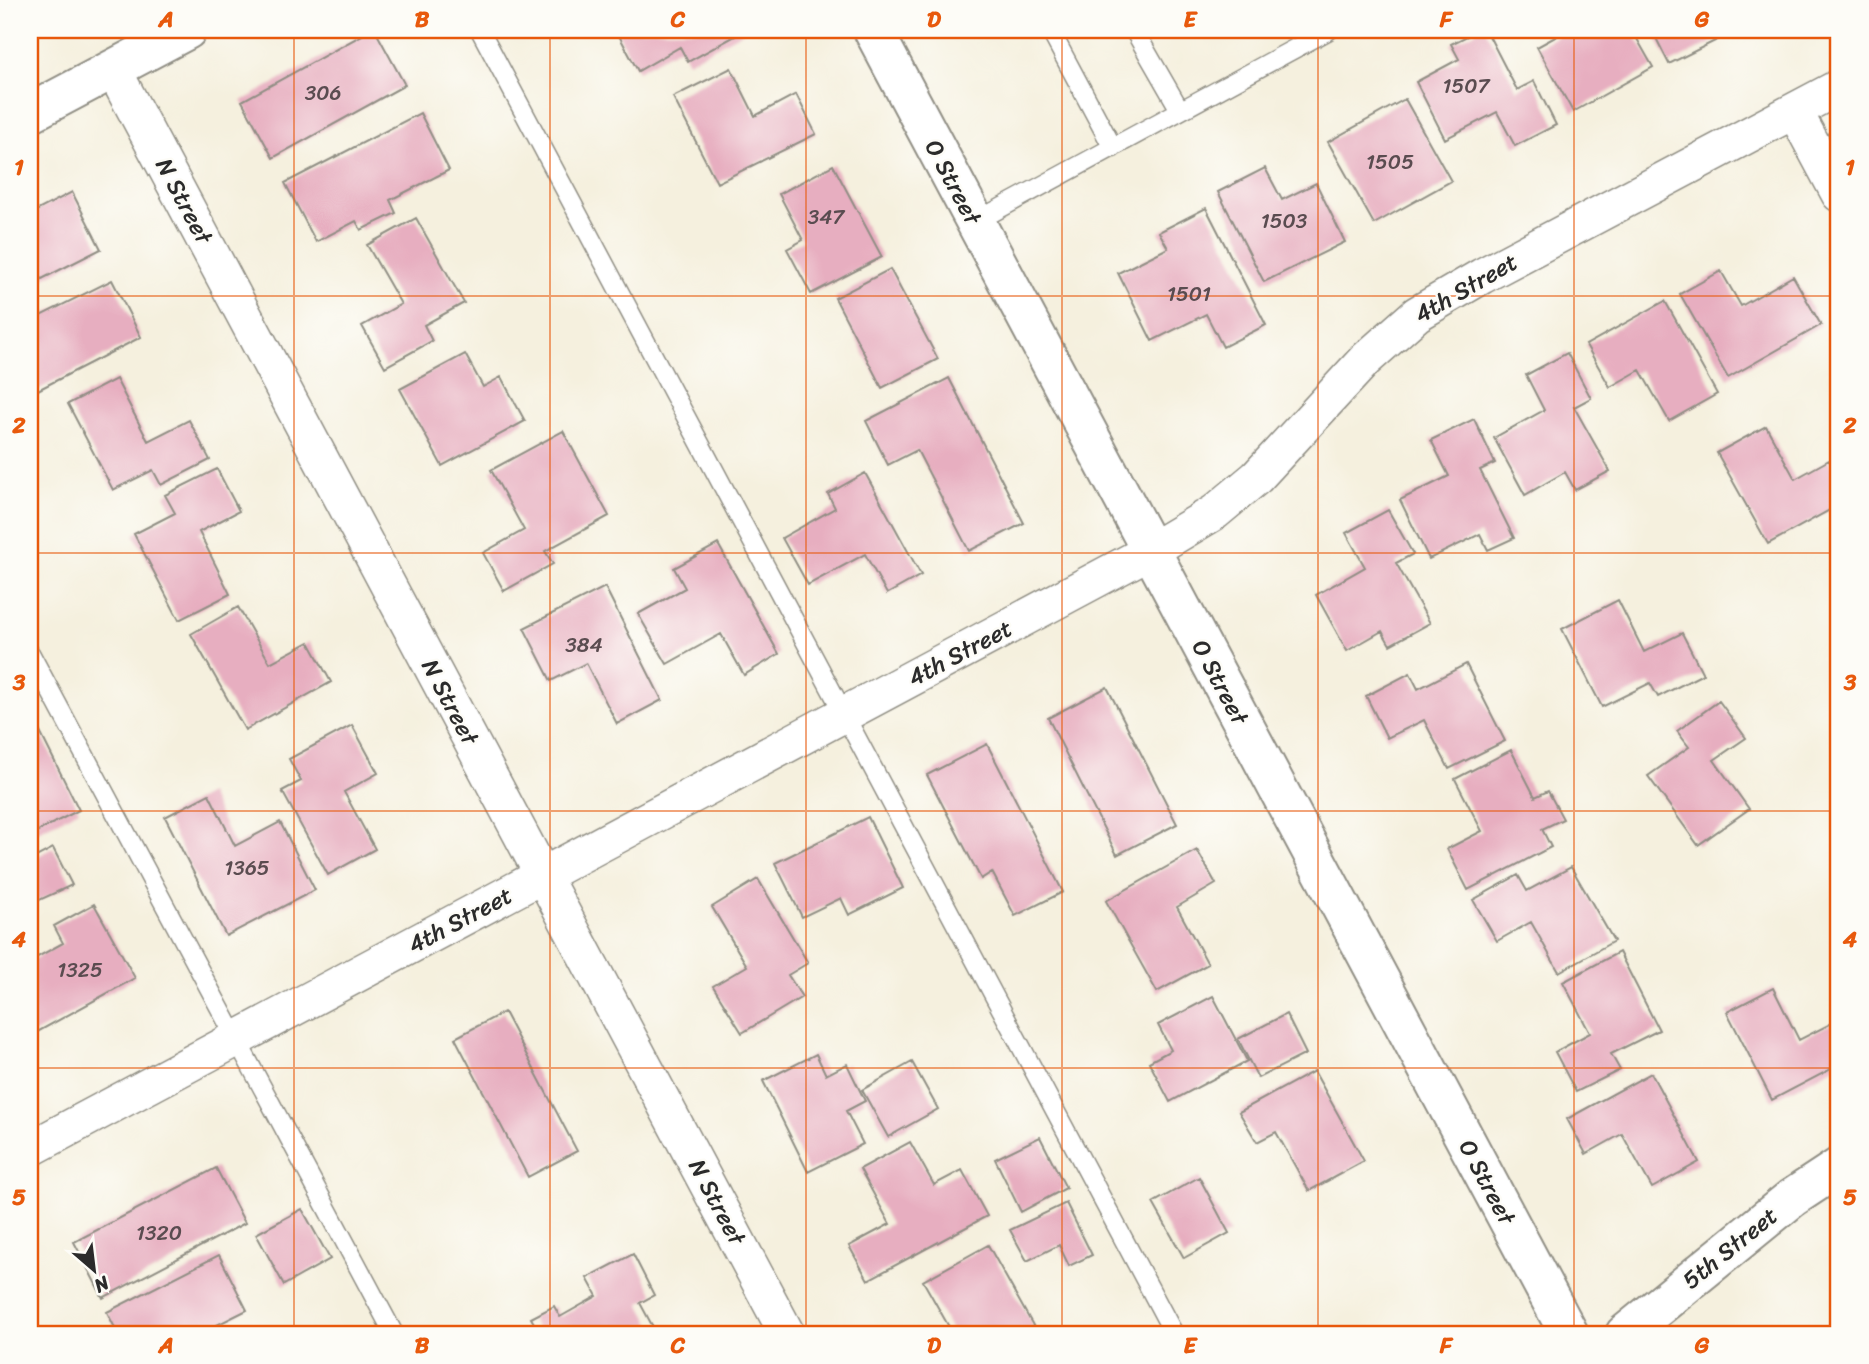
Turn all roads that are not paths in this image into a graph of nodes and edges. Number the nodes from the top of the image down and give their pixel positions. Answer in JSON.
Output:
{"nodes":[{"id":1,"x":187,"y":30,"type":"edge"},
{"id":2,"x":480,"y":30,"type":"edge"},
{"id":3,"x":873,"y":30,"type":"edge"},
{"id":4,"x":1050,"y":30,"type":"edge"},
{"id":5,"x":1134,"y":30,"type":"edge"},
{"id":6,"x":1329,"y":30,"type":"edge"},
{"id":7,"x":113,"y":69,"type":"junction"},
{"id":8,"x":1839,"y":88,"type":"edge"},
{"id":9,"x":1180,"y":110,"type":"junction"},
{"id":10,"x":1795,"y":111,"type":"junction"},
{"id":11,"x":30,"y":113,"type":"edge"},
{"id":12,"x":1113,"y":148,"type":"junction"},
{"id":13,"x":1839,"y":194,"type":"edge"},
{"id":14,"x":975,"y":222,"type":"junction"},
{"id":15,"x":1150,"y":551,"type":"junction"},
{"id":16,"x":30,"y":653,"type":"edge"},
{"id":17,"x":844,"y":715,"type":"junction"},
{"id":18,"x":543,"y":876,"type":"junction"},
{"id":19,"x":236,"y":1039,"type":"junction"},
{"id":20,"x":30,"y":1149,"type":"edge"},
{"id":21,"x":1839,"y":1167,"type":"edge"},
{"id":22,"x":394,"y":1334,"type":"edge"},
{"id":23,"x":787,"y":1334,"type":"edge"},
{"id":24,"x":1174,"y":1334,"type":"edge"},
{"id":25,"x":1569,"y":1334,"type":"edge"},
{"id":26,"x":1625,"y":1334,"type":"edge"}],
"edges":[{"from":1,"to":7,"type":"street"},
{"from":2,"to":17,"type":"lane"},
{"from":3,"to":14,"type":"street","name":"O Street"},
{"from":4,"to":12,"type":"lane"},
{"from":5,"to":9,"type":"lane"},
{"from":6,"to":9,"type":"lane"},
{"from":7,"to":11,"type":"street"},
{"from":7,"to":18,"type":"street","name":"N Street"},
{"from":8,"to":10,"type":"street","name":"4th Street"},
{"from":9,"to":12,"type":"lane"},
{"from":10,"to":13,"type":"street"},
{"from":10,"to":15,"type":"street","name":"4th Street"},
{"from":12,"to":14,"type":"lane"},
{"from":14,"to":15,"type":"street","name":"O Street"},
{"from":15,"to":17,"type":"street","name":"4th Street"},
{"from":15,"to":25,"type":"street","name":"O Street"},
{"from":16,"to":19,"type":"lane"},
{"from":17,"to":18,"type":"street","name":"4th Street"},
{"from":17,"to":24,"type":"lane"},
{"from":18,"to":19,"type":"street","name":"4th Street"},
{"from":18,"to":23,"type":"street","name":"N Street"},
{"from":19,"to":20,"type":"street","name":"4th Street"},
{"from":19,"to":22,"type":"lane"},
{"from":21,"to":26,"type":"street","name":"5th Street"}]}
